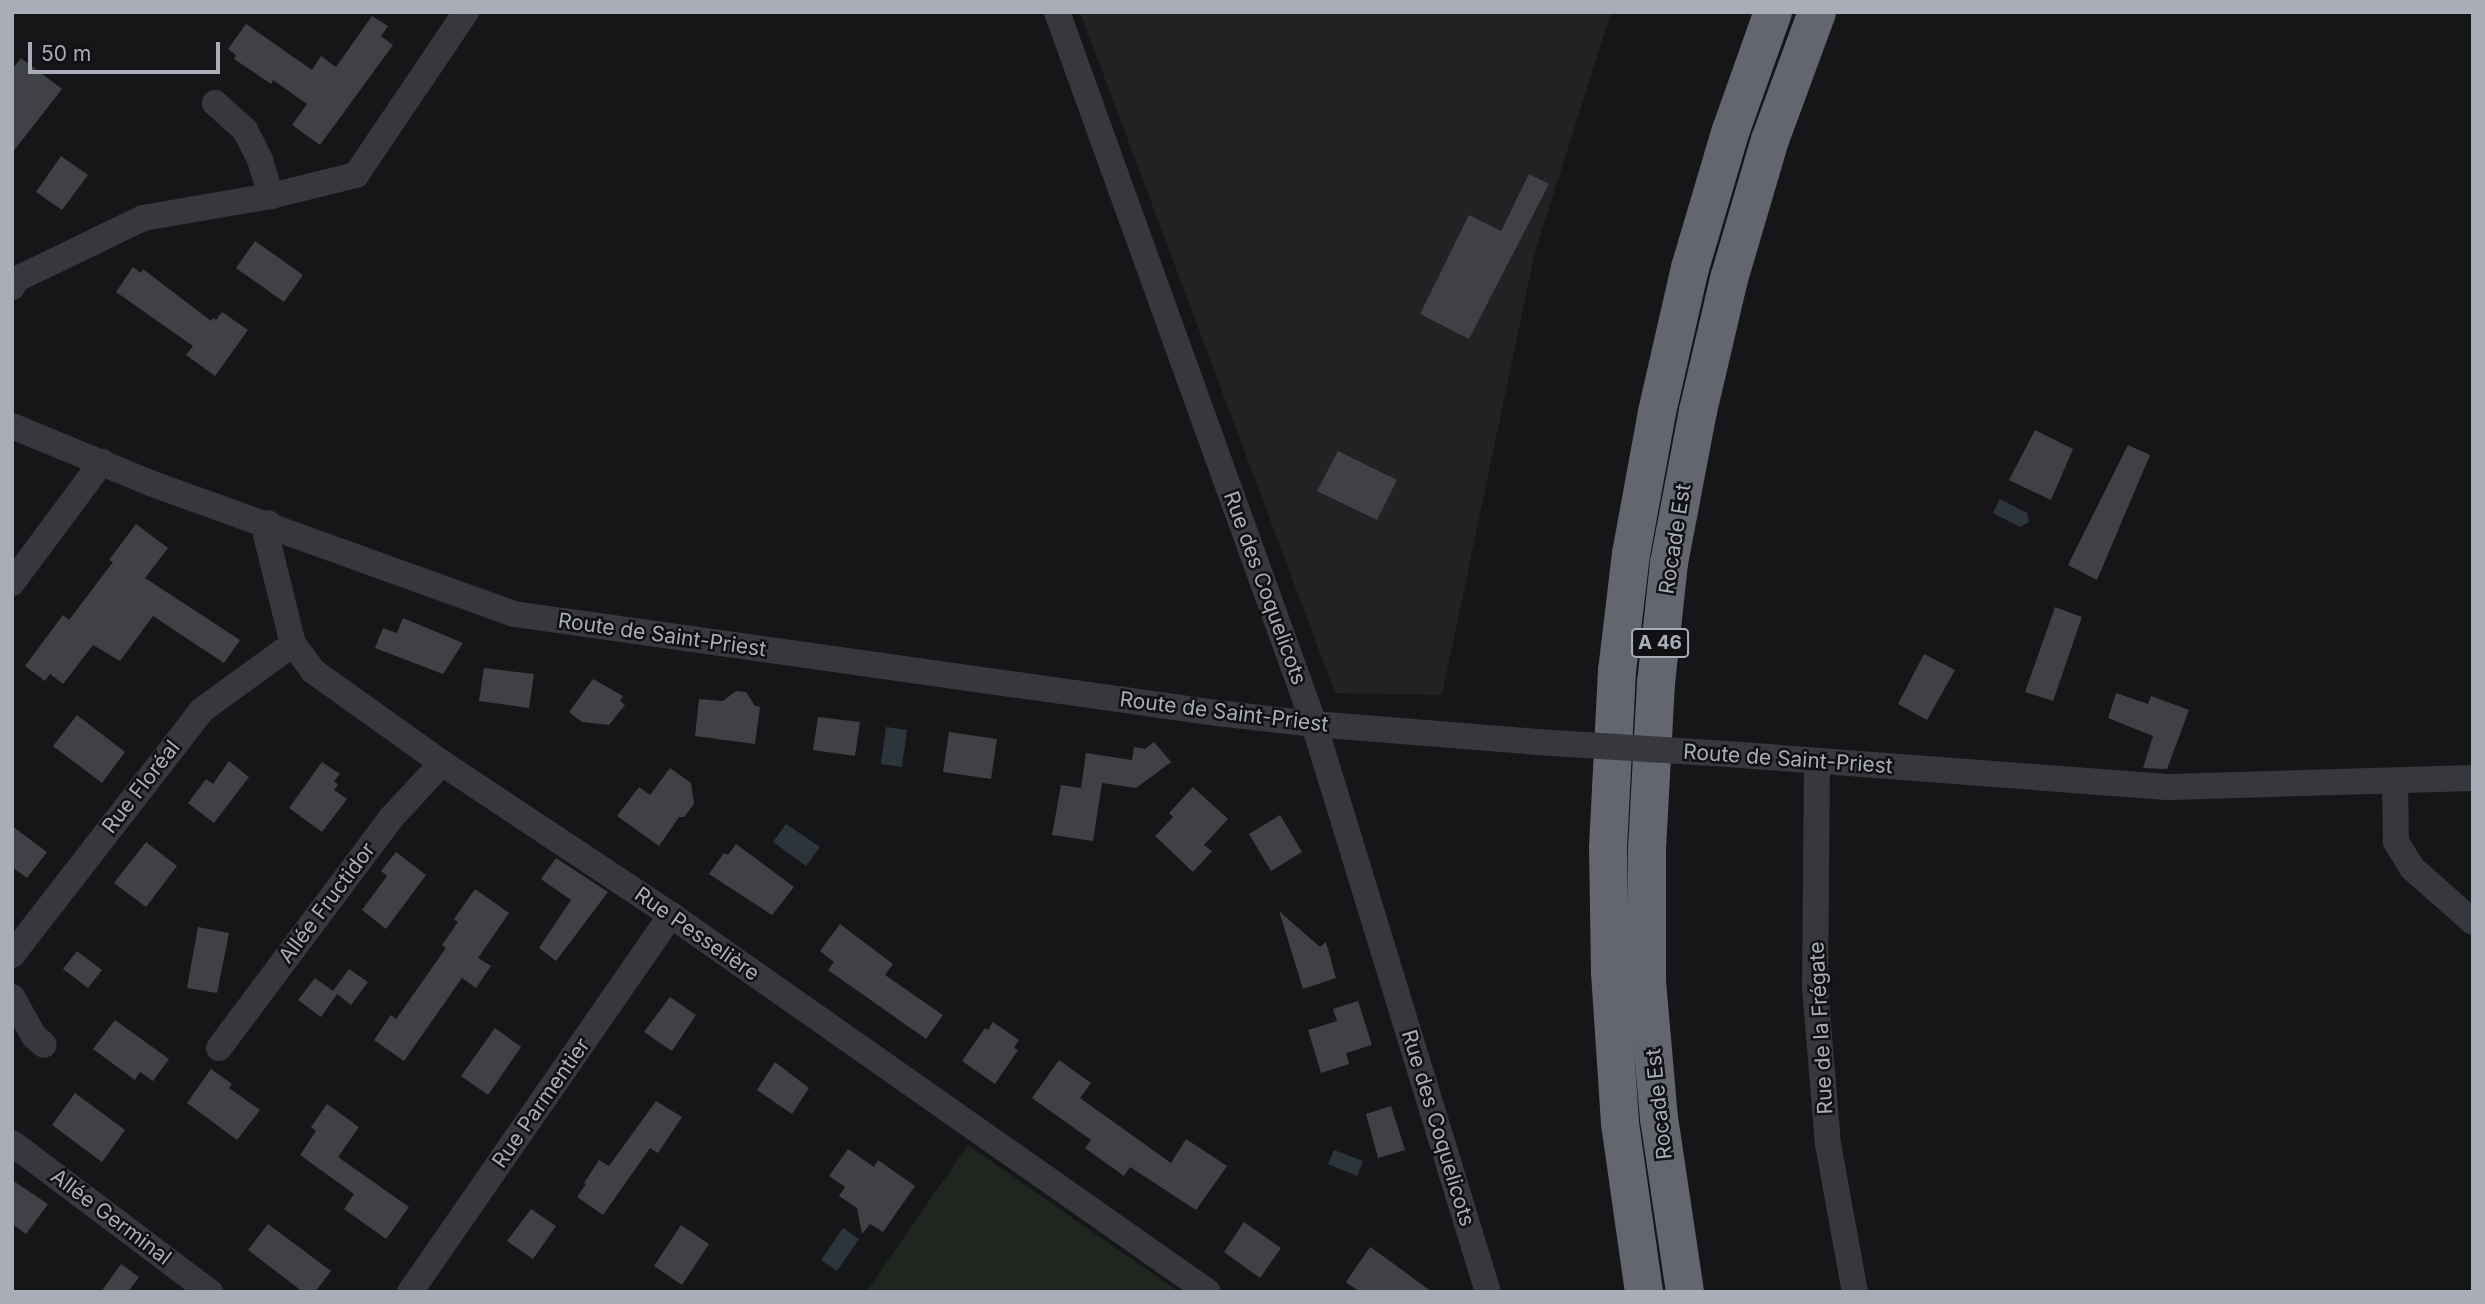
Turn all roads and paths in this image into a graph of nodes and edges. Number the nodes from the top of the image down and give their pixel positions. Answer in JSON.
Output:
{"nodes":[{"id":1,"x":466,"y":12,"type":"edge"},
{"id":2,"x":1057,"y":12,"type":"edge"},
{"id":3,"x":1773,"y":12,"type":"edge"},
{"id":4,"x":1817,"y":12,"type":"edge"},
{"id":5,"x":215,"y":103,"type":"dead end"},
{"id":6,"x":271,"y":196,"type":"junction"},
{"id":7,"x":12,"y":287,"type":"edge"},
{"id":8,"x":12,"y":426,"type":"edge"},
{"id":9,"x":102,"y":461,"type":"junction"},
{"id":10,"x":268,"y":523,"type":"junction"},
{"id":11,"x":12,"y":583,"type":"edge"},
{"id":12,"x":293,"y":643,"type":"junction"},
{"id":13,"x":1314,"y":724,"type":"junction"},
{"id":14,"x":1817,"y":761,"type":"junction"},
{"id":15,"x":442,"y":763,"type":"junction"},
{"id":16,"x":2473,"y":778,"type":"edge"},
{"id":17,"x":2395,"y":781,"type":"junction"},
{"id":18,"x":671,"y":915,"type":"junction"},
{"id":19,"x":2473,"y":922,"type":"edge"},
{"id":20,"x":12,"y":954,"type":"edge"},
{"id":21,"x":12,"y":998,"type":"edge"},
{"id":22,"x":44,"y":1045,"type":"dead end"},
{"id":23,"x":219,"y":1048,"type":"dead end"},
{"id":24,"x":12,"y":1143,"type":"edge"},
{"id":25,"x":210,"y":1292,"type":"edge"},
{"id":26,"x":410,"y":1292,"type":"edge"},
{"id":27,"x":1208,"y":1292,"type":"edge"},
{"id":28,"x":1488,"y":1292,"type":"edge"},
{"id":29,"x":1644,"y":1292,"type":"edge"},
{"id":30,"x":1685,"y":1292,"type":"edge"},
{"id":31,"x":1855,"y":1292,"type":"edge"}],
"edges":[{"from":1,"to":6,"type":"street"},
{"from":2,"to":13,"type":"street","name":"Rue des Coquelicots"},
{"from":3,"to":29,"type":"highway","name":"Rocade Est","number":"A 46"},
{"from":4,"to":30,"type":"highway","name":"Rocade Est","number":"A 46"},
{"from":5,"to":6,"type":"street"},
{"from":6,"to":7,"type":"street"},
{"from":8,"to":9,"type":"street","name":"Route de Saint-Priest"},
{"from":9,"to":10,"type":"street","name":"Route de Saint-Priest"},
{"from":9,"to":11,"type":"street"},
{"from":10,"to":12,"type":"street","name":"Rue Pesselière"},
{"from":10,"to":13,"type":"street","name":"Route de Saint-Priest"},
{"from":12,"to":15,"type":"street","name":"Rue Pesselière"},
{"from":12,"to":20,"type":"street","name":"Rue Floréal"},
{"from":13,"to":14,"type":"street","name":"Route de Saint-Priest","bridge":true},
{"from":13,"to":28,"type":"street","name":"Rue des Coquelicots"},
{"from":14,"to":17,"type":"street","name":"Route de Saint-Priest"},
{"from":14,"to":31,"type":"street","name":"Rue de la Frégate"},
{"from":15,"to":18,"type":"street","name":"Rue Pesselière"},
{"from":15,"to":23,"type":"street","name":"Allée Fructidor"},
{"from":16,"to":17,"type":"street","name":"Route de Saint-Priest"},
{"from":17,"to":19,"type":"street"},
{"from":18,"to":26,"type":"street","name":"Rue Parmentier"},
{"from":18,"to":27,"type":"street","name":"Rue Pesselière"},
{"from":21,"to":22,"type":"street"},
{"from":24,"to":25,"type":"street","name":"Allée Germinal"}]}
